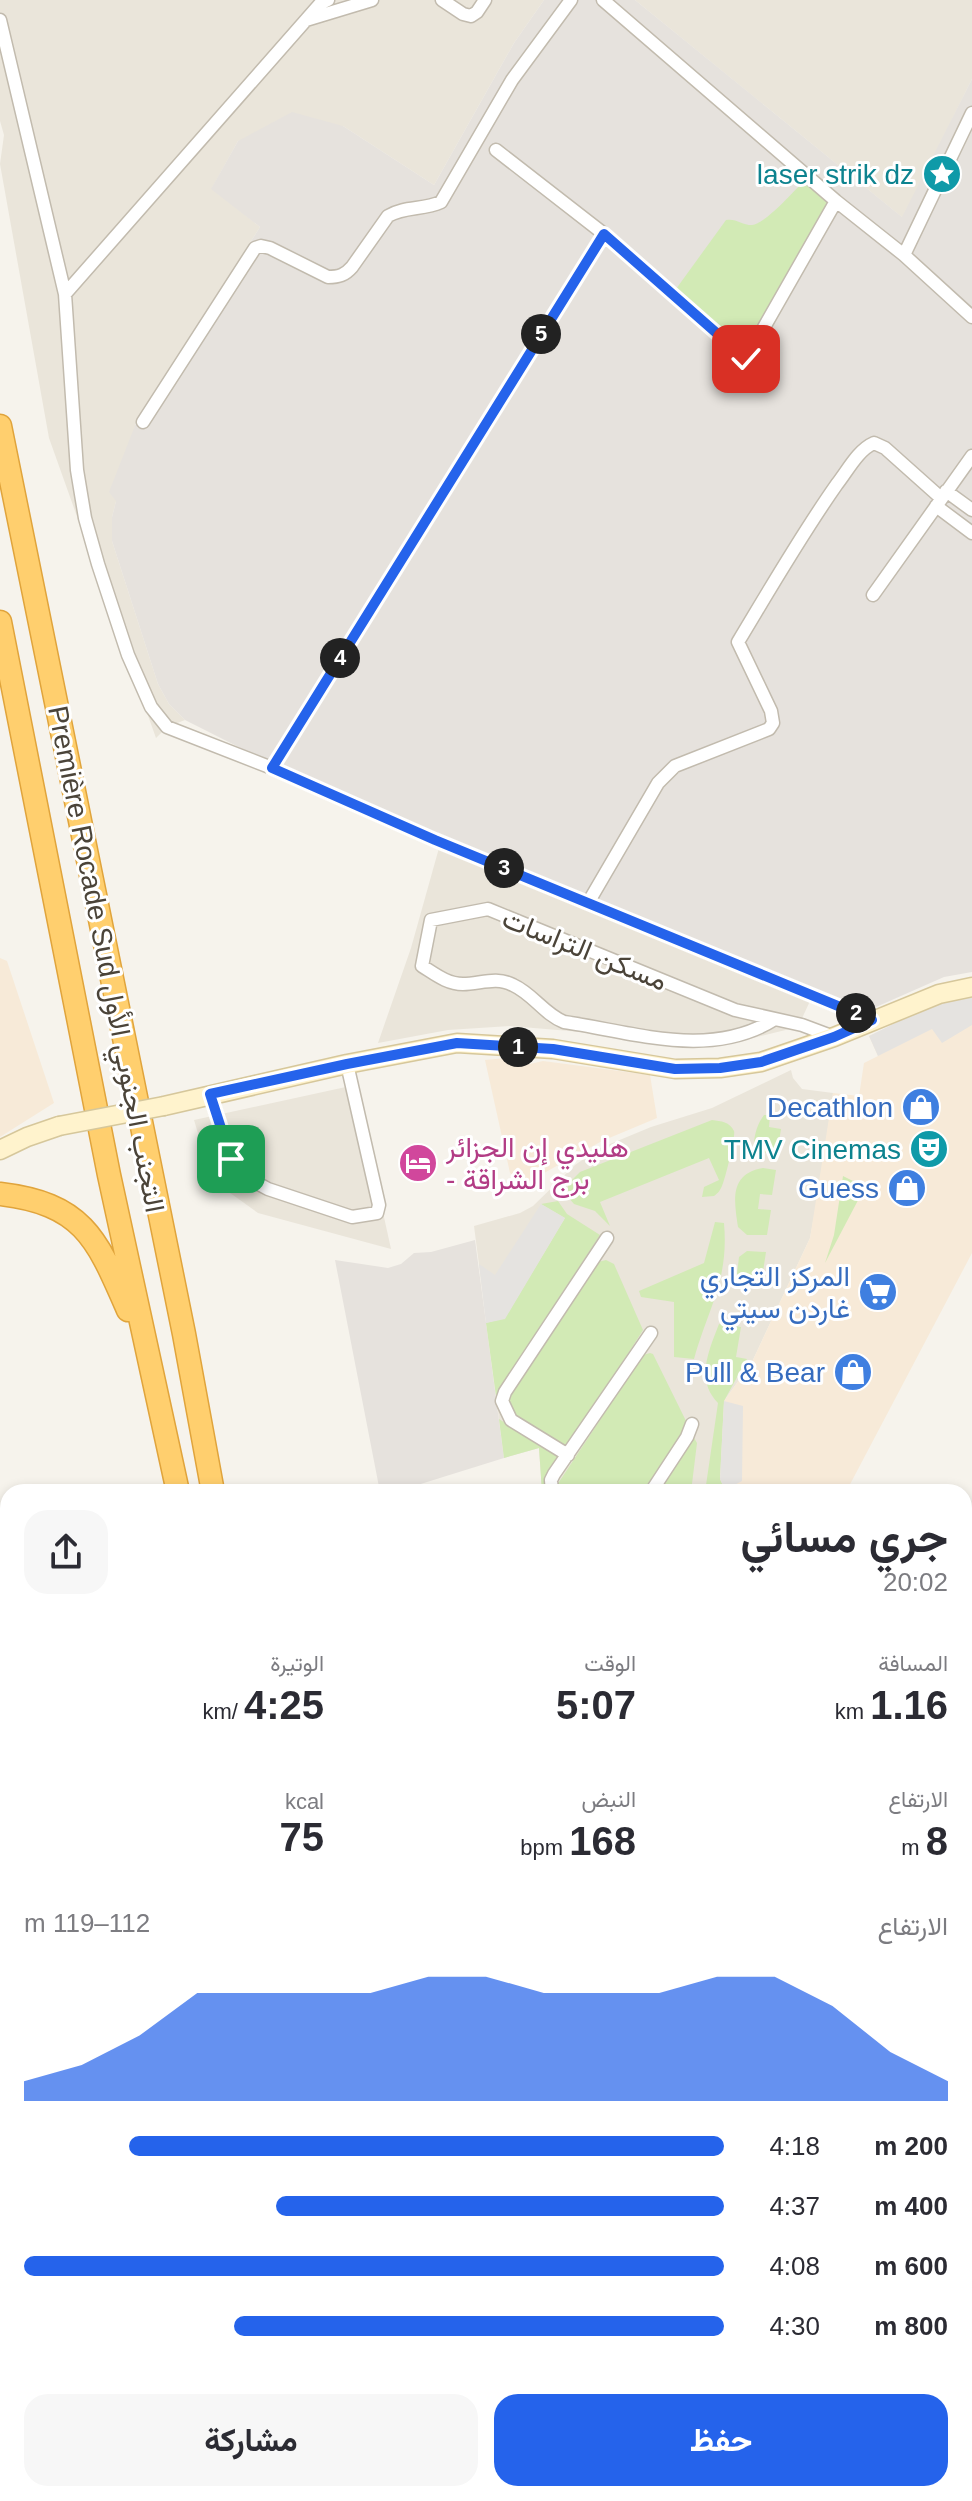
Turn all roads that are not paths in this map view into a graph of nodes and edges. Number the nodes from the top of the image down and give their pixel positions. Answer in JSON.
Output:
{"nodes":[{"id":1,"x":372,"y":0,"type":"edge"},
{"id":2,"x":442,"y":0,"type":"edge"},
{"id":3,"x":485,"y":0,"type":"edge"},
{"id":4,"x":571,"y":0,"type":"edge"},
{"id":5,"x":603,"y":0,"type":"edge"},
{"id":6,"x":323,"y":1,"type":"edge"},
{"id":7,"x":0,"y":20,"type":"edge"},
{"id":8,"x":306,"y":20,"type":"junction"},
{"id":9,"x":972,"y":113,"type":"edge"},
{"id":10,"x":496,"y":150,"type":"dead end"},
{"id":11,"x":836,"y":201,"type":"junction"},
{"id":12,"x":604,"y":234,"type":"junction"},
{"id":13,"x":904,"y":255,"type":"junction"},
{"id":14,"x":65,"y":294,"type":"junction"},
{"id":15,"x":972,"y":317,"type":"edge"},
{"id":16,"x":143,"y":422,"type":"dead end"},
{"id":17,"x":0,"y":426,"type":"edge"},
{"id":18,"x":972,"y":456,"type":"edge"},
{"id":19,"x":941,"y":498,"type":"junction"},
{"id":20,"x":972,"y":510,"type":"edge"},
{"id":21,"x":972,"y":533,"type":"edge"},
{"id":22,"x":873,"y":595,"type":"dead end"},
{"id":23,"x":0,"y":622,"type":"edge"},
{"id":24,"x":272,"y":768,"type":"junction"},
{"id":25,"x":588,"y":903,"type":"junction"},
{"id":26,"x":972,"y":987,"type":"edge"},
{"id":27,"x":775,"y":1019,"type":"junction"},
{"id":28,"x":872,"y":1020,"type":"junction"},
{"id":29,"x":834,"y":1037,"type":"junction"},
{"id":30,"x":347,"y":1064,"type":"junction"},
{"id":31,"x":210,"y":1094,"type":"junction"},
{"id":32,"x":0,"y":1150,"type":"edge"},
{"id":33,"x":0,"y":1194,"type":"edge"},
{"id":34,"x":607,"y":1238,"type":"dead end"},
{"id":35,"x":651,"y":1333,"type":"dead end"},
{"id":36,"x":148,"y":1357,"type":"junction"},
{"id":37,"x":692,"y":1424,"type":"dead end"},
{"id":38,"x":568,"y":1455,"type":"junction"},
{"id":39,"x":176,"y":1484,"type":"edge"},
{"id":40,"x":212,"y":1484,"type":"edge"},
{"id":41,"x":551,"y":1484,"type":"edge"},
{"id":42,"x":656,"y":1484,"type":"edge"}],
"edges":[{"from":1,"to":8,"type":"street"},
{"from":2,"to":3,"type":"street"},
{"from":4,"to":16,"type":"street"},
{"from":5,"to":11,"type":"street"},
{"from":6,"to":8,"type":"street"},
{"from":7,"to":14,"type":"street"},
{"from":8,"to":14,"type":"street"},
{"from":9,"to":13,"type":"street"},
{"from":10,"to":12,"type":"street"},
{"from":11,"to":12,"type":"street"},
{"from":11,"to":13,"type":"street"},
{"from":12,"to":24,"type":"street"},
{"from":13,"to":15,"type":"street"},
{"from":14,"to":24,"type":"street"},
{"from":17,"to":40,"type":"highway","name":"Première Rocade Sud التجنب الجنوبي الأول"},
{"from":18,"to":19,"type":"street"},
{"from":19,"to":20,"type":"street"},
{"from":19,"to":21,"type":"street"},
{"from":19,"to":22,"type":"street"},
{"from":19,"to":25,"type":"street"},
{"from":23,"to":36,"type":"highway","name":"Première Rocade Sud التجنب الجنوبي الأول"},
{"from":24,"to":25,"type":"street"},
{"from":25,"to":28,"type":"street"},
{"from":26,"to":28,"type":"main road"},
{"from":27,"to":27,"type":"street","name":"مسكن التراسات"},
{"from":27,"to":29,"type":"street","name":"مسكن التراسات"},
{"from":28,"to":29,"type":"main road"},
{"from":29,"to":30,"type":"main road"},
{"from":30,"to":31,"type":"main road"},
{"from":30,"to":31,"type":"street"},
{"from":31,"to":32,"type":"main road","bridge":true},
{"from":33,"to":36,"type":"highway"},
{"from":34,"to":38,"type":"street"},
{"from":35,"to":38,"type":"street"},
{"from":36,"to":39,"type":"highway","name":"Première Rocade Sud التجنب الجنوبي الأول"},
{"from":37,"to":42,"type":"street"},
{"from":38,"to":41,"type":"street"}]}
